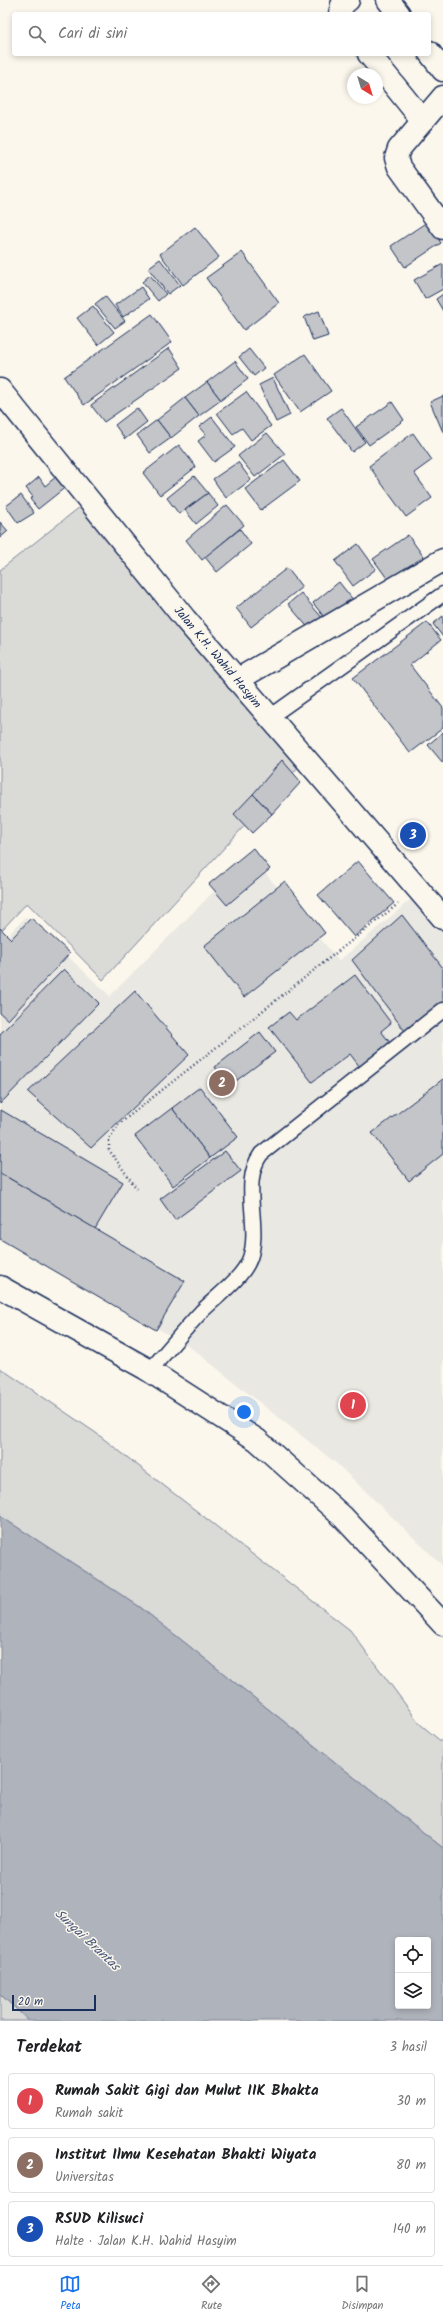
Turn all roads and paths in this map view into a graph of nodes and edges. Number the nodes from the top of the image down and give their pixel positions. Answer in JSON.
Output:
{"nodes":[{"id":1,"x":348,"y":0,"type":"edge"},
{"id":2,"x":388,"y":0,"type":"edge"},
{"id":3,"x":340,"y":12,"type":"edge"},
{"id":4,"x":397,"y":12,"type":"edge"},
{"id":5,"x":431,"y":55,"type":"edge"},
{"id":6,"x":371,"y":56,"type":"edge"},
{"id":7,"x":443,"y":70,"type":"edge"},
{"id":8,"x":443,"y":99,"type":"edge"},
{"id":9,"x":423,"y":121,"type":"junction"},
{"id":10,"x":443,"y":228,"type":"edge"},
{"id":11,"x":0,"y":390,"type":"edge"},
{"id":12,"x":443,"y":560,"type":"edge"},
{"id":13,"x":443,"y":594,"type":"edge"},
{"id":14,"x":238,"y":680,"type":"junction"},
{"id":15,"x":270,"y":717,"type":"junction"},
{"id":16,"x":417,"y":889,"type":"junction"},
{"id":17,"x":443,"y":918,"type":"edge"},
{"id":18,"x":443,"y":1010,"type":"edge"},
{"id":19,"x":137,"y":1189,"type":"dead end"},
{"id":20,"x":0,"y":1286,"type":"edge"},
{"id":21,"x":149,"y":1371,"type":"junction"},
{"id":22,"x":443,"y":1624,"type":"edge"}],
"edges":[{"from":1,"to":3,"type":"street"},
{"from":2,"to":4,"type":"street"},
{"from":5,"to":7,"type":"street"},
{"from":6,"to":9,"type":"street"},
{"from":8,"to":9,"type":"street"},
{"from":9,"to":10,"type":"street"},
{"from":11,"to":14,"type":"street","name":"Jalan K.H. Wahid Hasyim"},
{"from":12,"to":14,"type":"street"},
{"from":13,"to":15,"type":"lane"},
{"from":14,"to":15,"type":"street","name":"Jalan K.H. Wahid Hasyim"},
{"from":15,"to":16,"type":"street","name":"Jalan K.H. Wahid Hasyim"},
{"from":16,"to":17,"type":"street","name":"Jalan K.H. Wahid Hasyim"},
{"from":16,"to":19,"type":"path"},
{"from":18,"to":21,"type":"lane"},
{"from":20,"to":21,"type":"street"},
{"from":21,"to":22,"type":"street"}]}
